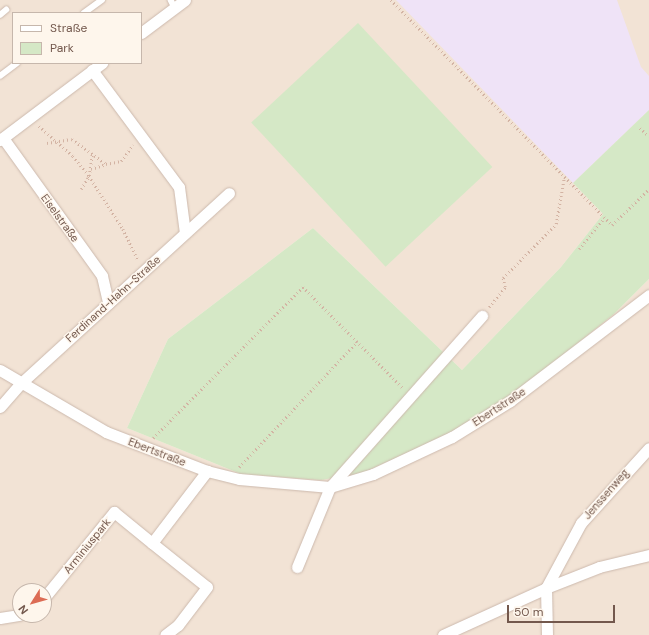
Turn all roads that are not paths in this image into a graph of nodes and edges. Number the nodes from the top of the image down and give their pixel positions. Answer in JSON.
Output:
{"nodes":[{"id":1,"x":102,"y":0,"type":"edge"},
{"id":2,"x":185,"y":0,"type":"edge"},
{"id":3,"x":173,"y":4,"type":"edge"},
{"id":4,"x":6,"y":10,"type":"dead end"},
{"id":5,"x":85,"y":12,"type":"edge"},
{"id":6,"x":0,"y":15,"type":"edge"},
{"id":7,"x":142,"y":32,"type":"edge"},
{"id":8,"x":16,"y":64,"type":"edge"},
{"id":9,"x":101,"y":64,"type":"edge"},
{"id":10,"x":92,"y":70,"type":"junction"},
{"id":11,"x":0,"y":76,"type":"edge"},
{"id":12,"x":1,"y":139,"type":"edge"},
{"id":13,"x":229,"y":194,"type":"dead end"},
{"id":14,"x":185,"y":233,"type":"junction"},
{"id":15,"x":649,"y":295,"type":"edge"},
{"id":16,"x":108,"y":303,"type":"junction"},
{"id":17,"x":482,"y":316,"type":"road end"},
{"id":18,"x":0,"y":370,"type":"edge"},
{"id":19,"x":20,"y":384,"type":"junction"},
{"id":20,"x":0,"y":406,"type":"edge"},
{"id":21,"x":649,"y":448,"type":"edge"},
{"id":22,"x":207,"y":471,"type":"junction"},
{"id":23,"x":330,"y":487,"type":"junction"},
{"id":24,"x":152,"y":543,"type":"junction"},
{"id":25,"x":649,"y":555,"type":"edge"},
{"id":26,"x":297,"y":567,"type":"dead end"},
{"id":27,"x":52,"y":588,"type":"edge"},
{"id":28,"x":546,"y":588,"type":"junction"},
{"id":29,"x":12,"y":616,"type":"edge"},
{"id":30,"x":0,"y":618,"type":"edge"},
{"id":31,"x":165,"y":635,"type":"edge"},
{"id":32,"x":443,"y":635,"type":"edge"},
{"id":33,"x":547,"y":635,"type":"edge"}],
"edges":[{"from":1,"to":5,"type":"lane"},
{"from":2,"to":3,"type":"street"},
{"from":3,"to":7,"type":"street"},
{"from":4,"to":6,"type":"lane"},
{"from":8,"to":11,"type":"lane"},
{"from":9,"to":10,"type":"street","name":"Eiselstraße"},
{"from":10,"to":12,"type":"street","name":"Eiselstraße"},
{"from":10,"to":14,"type":"street"},
{"from":12,"to":16,"type":"street","name":"Eiselstraße"},
{"from":13,"to":14,"type":"street","name":"Ferdinand-Hahn-Straße"},
{"from":14,"to":16,"type":"street","name":"Ferdinand-Hahn-Straße"},
{"from":15,"to":23,"type":"street","name":"Ebertstraße"},
{"from":16,"to":19,"type":"street","name":"Ferdinand-Hahn-Straße"},
{"from":17,"to":23,"type":"street"},
{"from":18,"to":19,"type":"street","name":"Ebertstraße"},
{"from":19,"to":20,"type":"street","name":"Ferdinand-Hahn-Straße"},
{"from":19,"to":22,"type":"street","name":"Ebertstraße"},
{"from":21,"to":28,"type":"street","name":"Jenssenweg"},
{"from":22,"to":23,"type":"street","name":"Ebertstraße"},
{"from":22,"to":24,"type":"street"},
{"from":23,"to":26,"type":"street"},
{"from":24,"to":27,"type":"street","name":"Arminiuspark"},
{"from":24,"to":31,"type":"street","name":"Arminiuspark"},
{"from":25,"to":28,"type":"street"},
{"from":28,"to":32,"type":"street"},
{"from":28,"to":33,"type":"street"},
{"from":29,"to":30,"type":"street"}]}
